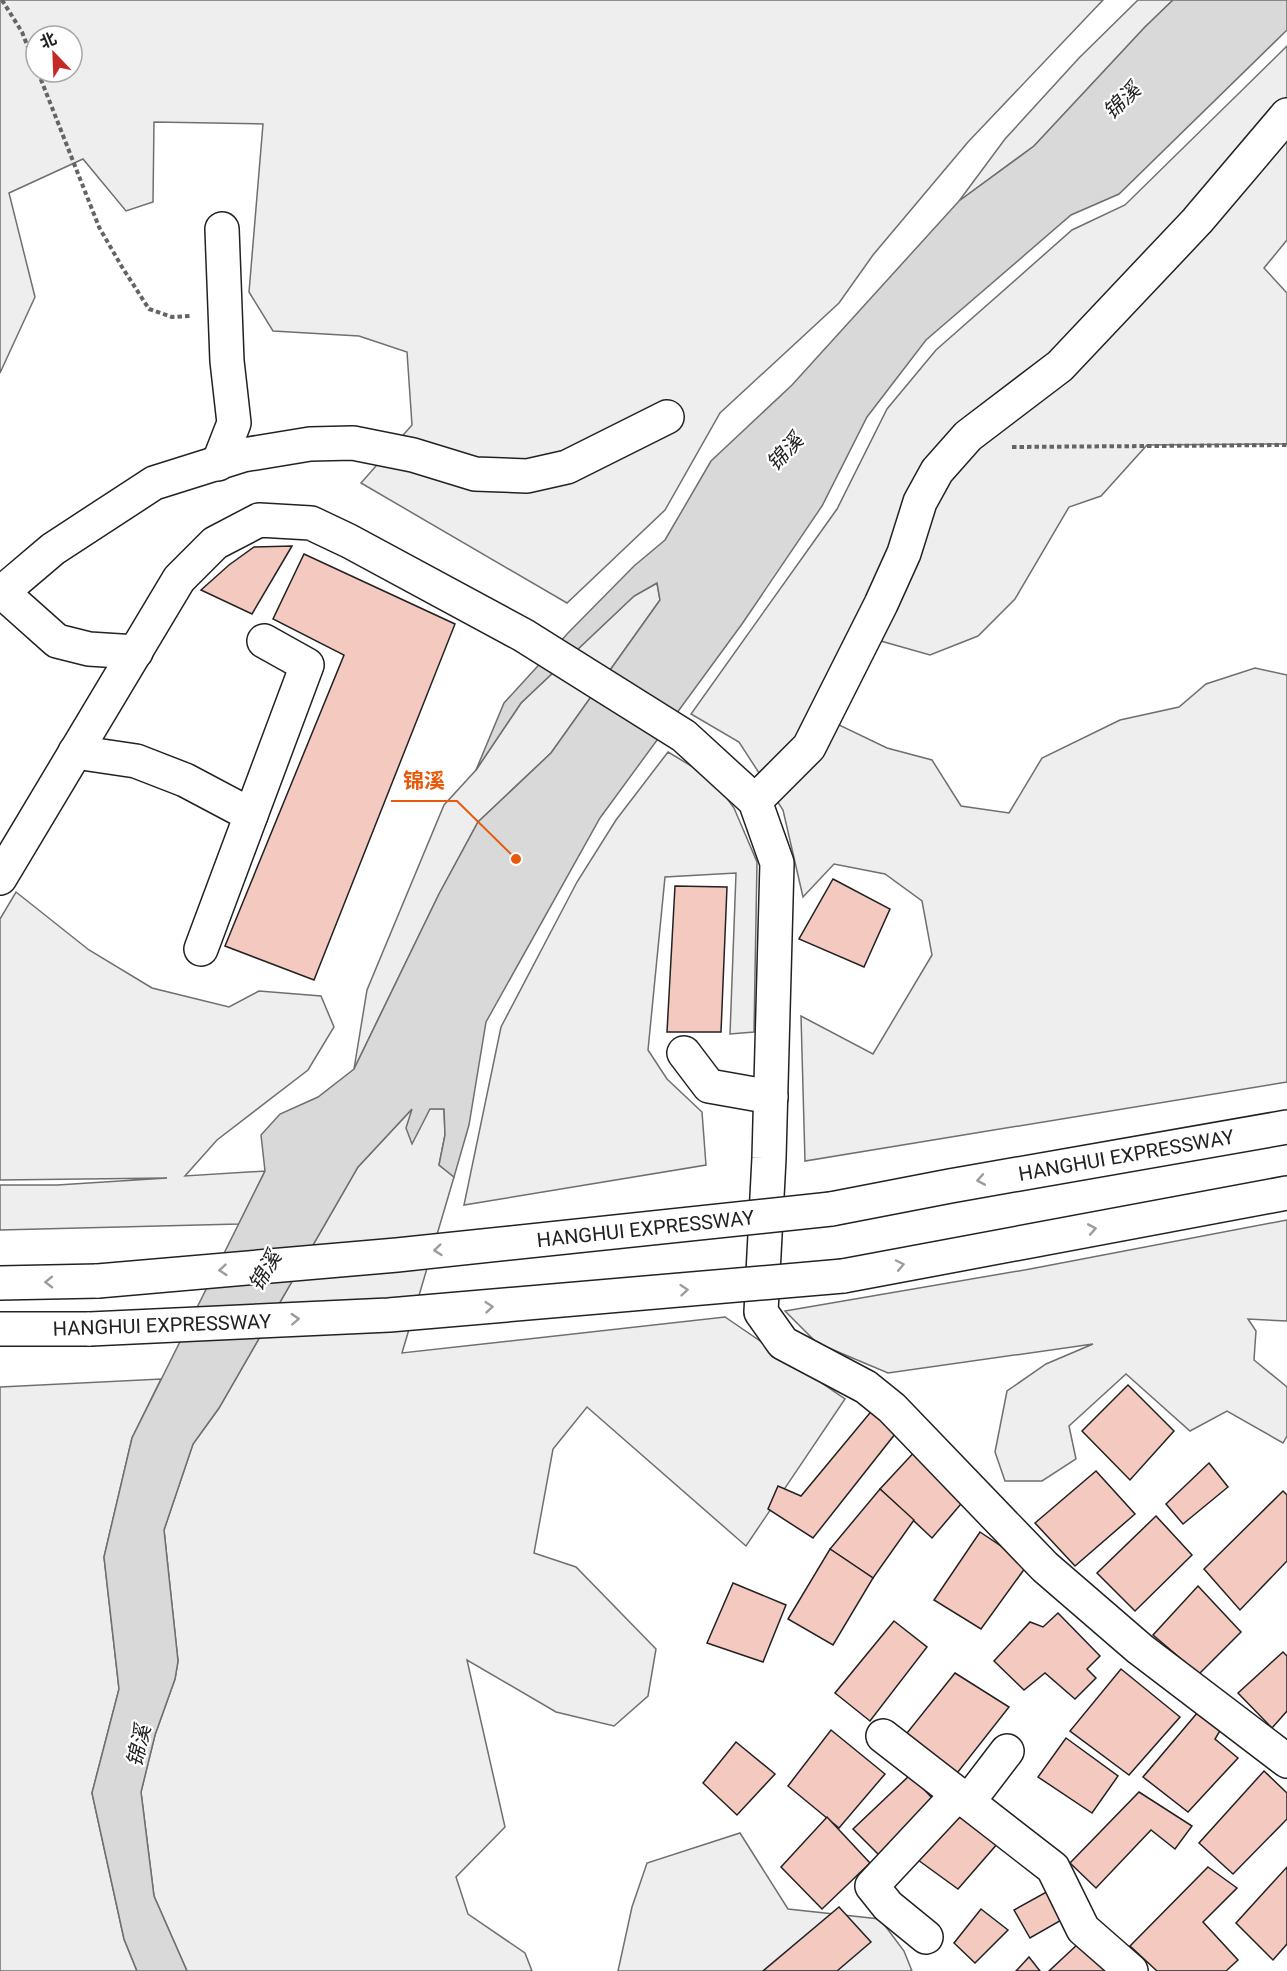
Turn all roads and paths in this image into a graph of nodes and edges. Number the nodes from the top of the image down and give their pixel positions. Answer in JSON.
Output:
{"nodes":[{"id":1,"x":2,"y":0,"type":"edge"},
{"id":2,"x":24,"y":37,"type":"edge"},
{"id":3,"x":43,"y":84,"type":"edge"},
{"id":4,"x":1287,"y":115,"type":"edge"},
{"id":5,"x":222,"y":229,"type":"dead end"},
{"id":6,"x":225,"y":313,"type":"junction"},
{"id":7,"x":667,"y":417,"type":"dead end"},
{"id":8,"x":968,"y":436,"type":"junction"},
{"id":9,"x":1287,"y":446,"type":"edge"},
{"id":10,"x":218,"y":464,"type":"junction"},
{"id":11,"x":1,"y":593,"type":"edge"},
{"id":12,"x":264,"y":641,"type":"dead end"},
{"id":13,"x":136,"y":652,"type":"junction"},
{"id":14,"x":75,"y":752,"type":"junction"},
{"id":15,"x":755,"y":801,"type":"junction"},
{"id":16,"x":251,"y":815,"type":"junction"},
{"id":17,"x":0,"y":878,"type":"edge"},
{"id":18,"x":201,"y":949,"type":"dead end"},
{"id":19,"x":684,"y":1053,"type":"dead end"},
{"id":20,"x":771,"y":1097,"type":"junction"},
{"id":21,"x":1287,"y":1127,"type":"edge"},
{"id":22,"x":1287,"y":1193,"type":"edge"},
{"id":23,"x":0,"y":1283,"type":"edge"},
{"id":24,"x":0,"y":1329,"type":"edge"},
{"id":25,"x":884,"y":1736,"type":"dead end"},
{"id":26,"x":1281,"y":1746,"type":"edge"},
{"id":27,"x":1007,"y":1751,"type":"dead end"},
{"id":28,"x":963,"y":1798,"type":"junction"},
{"id":29,"x":926,"y":1937,"type":"dead end"},
{"id":30,"x":1131,"y":1971,"type":"edge"}],
"edges":[{"from":1,"to":2,"type":"path"},
{"from":3,"to":6,"type":"path"},
{"from":4,"to":8,"type":"main road"},
{"from":5,"to":6,"type":"main road"},
{"from":6,"to":10,"type":"main road"},
{"from":7,"to":10,"type":"main road"},
{"from":8,"to":9,"type":"path"},
{"from":8,"to":15,"type":"main road"},
{"from":10,"to":11,"type":"main road"},
{"from":11,"to":13,"type":"main road"},
{"from":12,"to":16,"type":"main road"},
{"from":13,"to":14,"type":"main road"},
{"from":13,"to":15,"type":"main road"},
{"from":14,"to":16,"type":"main road"},
{"from":14,"to":17,"type":"main road"},
{"from":15,"to":20,"type":"main road"},
{"from":16,"to":18,"type":"main road"},
{"from":19,"to":20,"type":"main road"},
{"from":20,"to":26,"type":"main road"},
{"from":21,"to":23,"type":"main road","name":"HANGHUI EXPRESSWAY","one_way":true,"bridge":true},
{"from":24,"to":22,"type":"main road","name":"HANGHUI EXPRESSWAY","one_way":true,"bridge":true},
{"from":25,"to":28,"type":"main road"},
{"from":27,"to":28,"type":"main road"},
{"from":28,"to":29,"type":"main road"},
{"from":28,"to":30,"type":"main road"}]}
